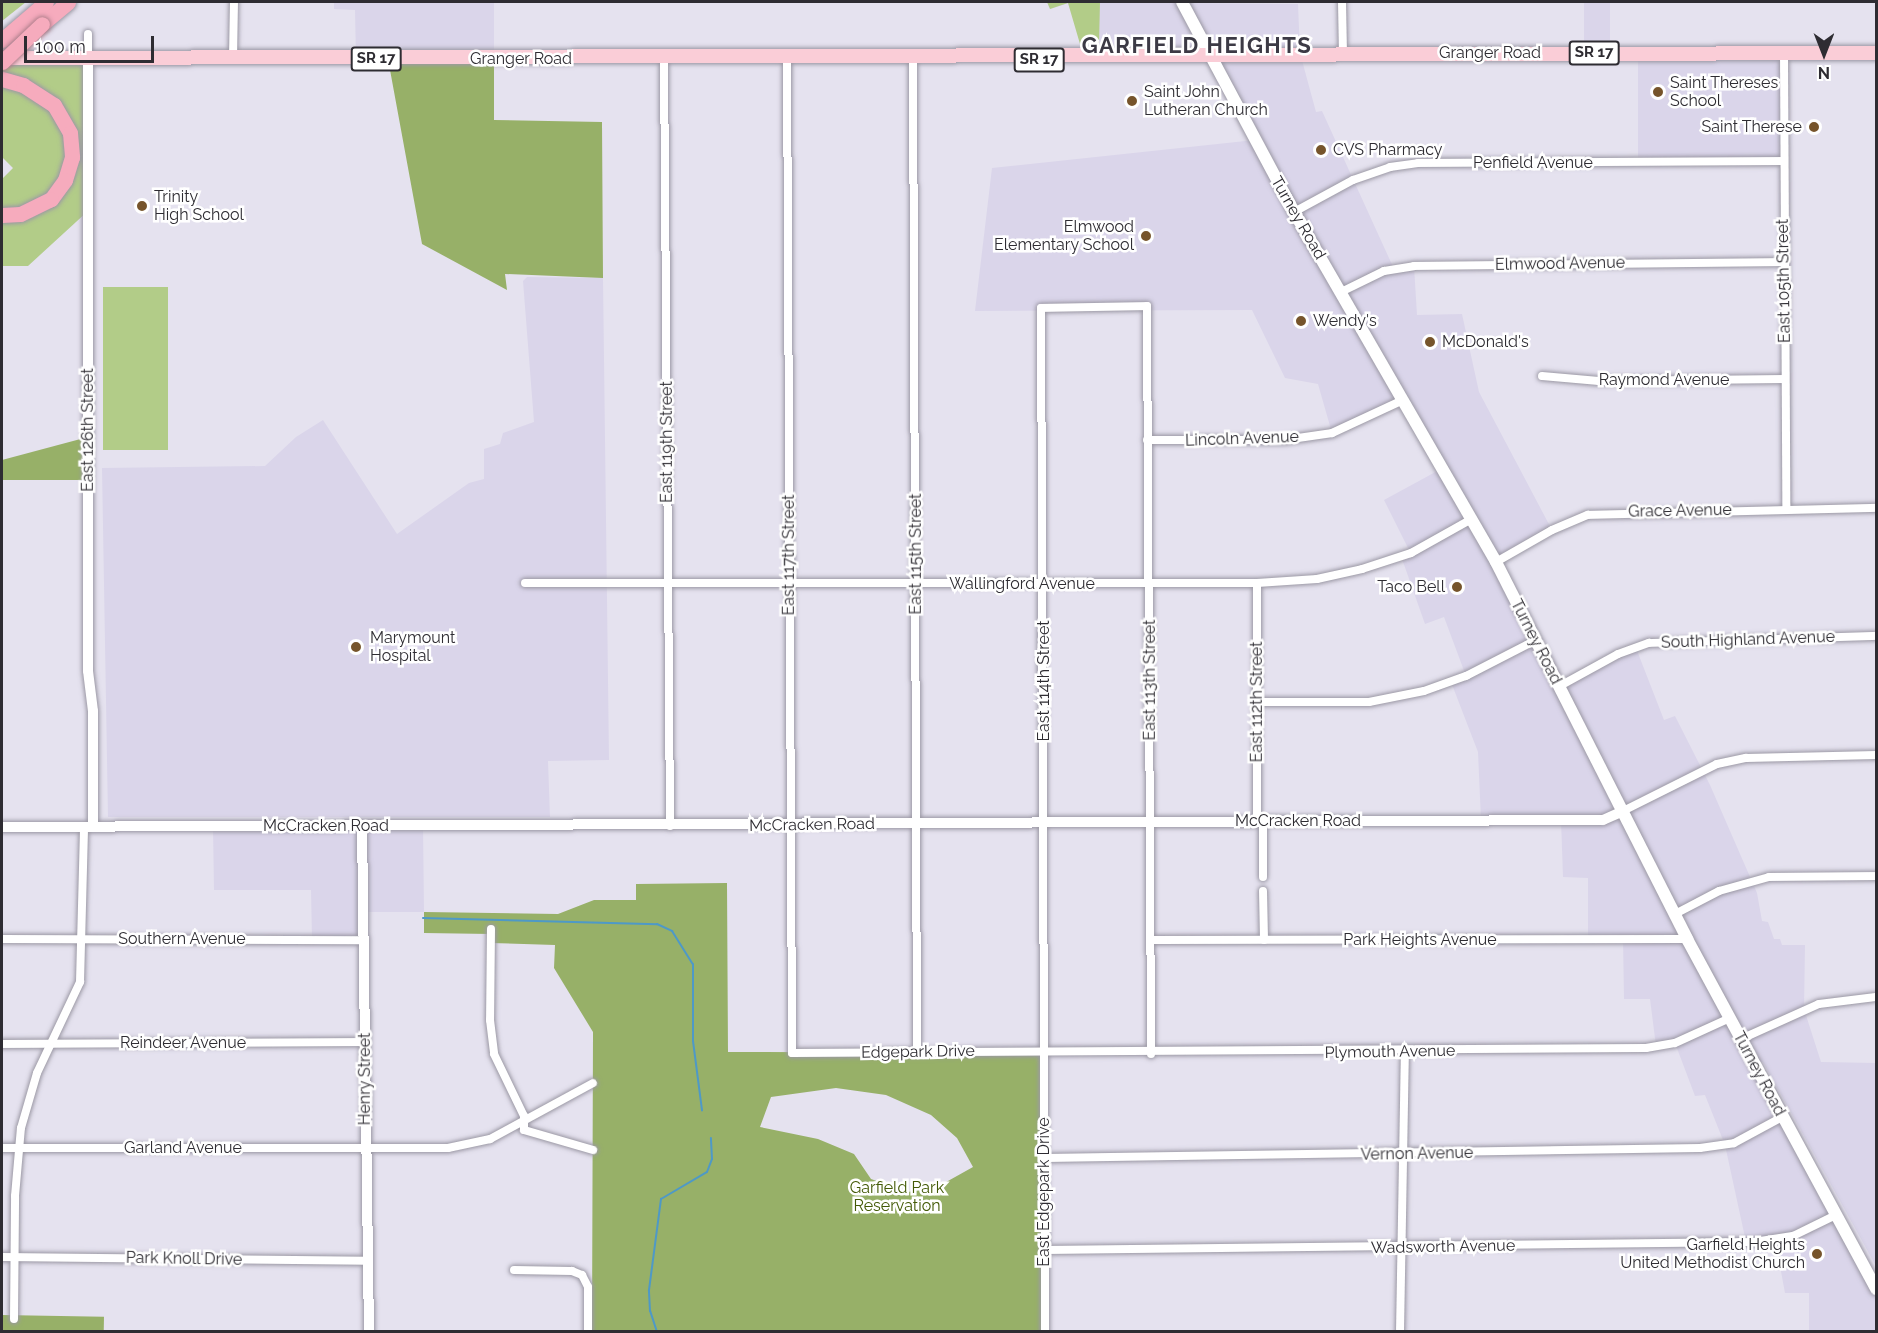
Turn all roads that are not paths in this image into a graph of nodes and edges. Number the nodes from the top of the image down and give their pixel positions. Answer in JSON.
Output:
{"nodes":[{"id":1,"x":46,"y":2,"type":"edge"},
{"id":2,"x":68,"y":2,"type":"edge"},
{"id":3,"x":234,"y":2,"type":"edge"},
{"id":4,"x":1182,"y":2,"type":"edge"},
{"id":5,"x":1342,"y":2,"type":"edge"},
{"id":6,"x":88,"y":34,"type":"dead end"},
{"id":7,"x":2,"y":40,"type":"edge"},
{"id":8,"x":1343,"y":53,"type":"junction"},
{"id":9,"x":1876,"y":53,"type":"edge"},
{"id":10,"x":1784,"y":54,"type":"junction"},
{"id":11,"x":1210,"y":55,"type":"junction"},
{"id":12,"x":787,"y":56,"type":"junction"},
{"id":13,"x":913,"y":56,"type":"junction"},
{"id":14,"x":233,"y":58,"type":"junction"},
{"id":15,"x":664,"y":58,"type":"junction"},
{"id":16,"x":88,"y":60,"type":"junction"},
{"id":17,"x":2,"y":62,"type":"edge"},
{"id":18,"x":2,"y":79,"type":"edge"},
{"id":19,"x":1784,"y":161,"type":"junction"},
{"id":20,"x":1294,"y":212,"type":"junction"},
{"id":21,"x":2,"y":215,"type":"edge"},
{"id":22,"x":1784,"y":262,"type":"junction"},
{"id":23,"x":1341,"y":292,"type":"junction"},
{"id":24,"x":1041,"y":308,"type":"joint"},
{"id":25,"x":1542,"y":376,"type":"dead end"},
{"id":26,"x":1785,"y":379,"type":"junction"},
{"id":27,"x":1401,"y":401,"type":"junction"},
{"id":28,"x":1147,"y":440,"type":"junction"},
{"id":29,"x":1876,"y":508,"type":"edge"},
{"id":30,"x":1786,"y":509,"type":"junction"},
{"id":31,"x":1470,"y":520,"type":"junction"},
{"id":32,"x":1496,"y":562,"type":"junction"},
{"id":33,"x":668,"y":582,"type":"junction"},
{"id":34,"x":789,"y":582,"type":"junction"},
{"id":35,"x":525,"y":583,"type":"dead end"},
{"id":36,"x":916,"y":584,"type":"junction"},
{"id":37,"x":1043,"y":584,"type":"junction"},
{"id":38,"x":1149,"y":584,"type":"junction"},
{"id":39,"x":1257,"y":584,"type":"junction"},
{"id":40,"x":1876,"y":636,"type":"edge"},
{"id":41,"x":1534,"y":641,"type":"junction"},
{"id":42,"x":1558,"y":687,"type":"junction"},
{"id":43,"x":1257,"y":702,"type":"junction"},
{"id":44,"x":1876,"y":755,"type":"edge"},
{"id":45,"x":1621,"y":812,"type":"junction"},
{"id":46,"x":1151,"y":822,"type":"junction"},
{"id":47,"x":1260,"y":822,"type":"junction"},
{"id":48,"x":1045,"y":823,"type":"junction"},
{"id":49,"x":918,"y":824,"type":"junction"},
{"id":50,"x":362,"y":826,"type":"junction"},
{"id":51,"x":670,"y":826,"type":"junction"},
{"id":52,"x":791,"y":826,"type":"junction"},
{"id":53,"x":2,"y":827,"type":"edge"},
{"id":54,"x":88,"y":827,"type":"junction"},
{"id":55,"x":1876,"y":876,"type":"edge"},
{"id":56,"x":1263,"y":877,"type":"dead end"},
{"id":57,"x":1263,"y":891,"type":"dead end"},
{"id":58,"x":1675,"y":914,"type":"junction"},
{"id":59,"x":491,"y":929,"type":"dead end"},
{"id":60,"x":2,"y":939,"type":"edge"},
{"id":61,"x":83,"y":939,"type":"junction"},
{"id":62,"x":1687,"y":939,"type":"junction"},
{"id":63,"x":363,"y":940,"type":"junction"},
{"id":64,"x":1153,"y":940,"type":"junction"},
{"id":65,"x":1264,"y":940,"type":"junction"},
{"id":66,"x":1876,"y":997,"type":"edge"},
{"id":67,"x":1730,"y":1018,"type":"junction"},
{"id":68,"x":1741,"y":1039,"type":"junction"},
{"id":69,"x":365,"y":1042,"type":"junction"},
{"id":70,"x":2,"y":1044,"type":"edge"},
{"id":71,"x":52,"y":1044,"type":"junction"},
{"id":72,"x":916,"y":1052,"type":"junction"},
{"id":73,"x":1405,"y":1052,"type":"junction"},
{"id":74,"x":792,"y":1053,"type":"joint"},
{"id":75,"x":1044,"y":1053,"type":"junction"},
{"id":76,"x":1151,"y":1054,"type":"junction"},
{"id":77,"x":593,"y":1083,"type":"dead end"},
{"id":78,"x":1782,"y":1117,"type":"junction"},
{"id":79,"x":524,"y":1124,"type":"junction"},
{"id":80,"x":2,"y":1148,"type":"edge"},
{"id":81,"x":22,"y":1148,"type":"junction"},
{"id":82,"x":365,"y":1148,"type":"junction"},
{"id":83,"x":593,"y":1150,"type":"dead end"},
{"id":84,"x":1403,"y":1154,"type":"junction"},
{"id":85,"x":1045,"y":1158,"type":"junction"},
{"id":86,"x":1836,"y":1215,"type":"junction"},
{"id":87,"x":1399,"y":1248,"type":"junction"},
{"id":88,"x":1044,"y":1250,"type":"junction"},
{"id":89,"x":2,"y":1257,"type":"edge"},
{"id":90,"x":14,"y":1257,"type":"junction"},
{"id":91,"x":367,"y":1261,"type":"junction"},
{"id":92,"x":514,"y":1270,"type":"dead end"},
{"id":93,"x":1876,"y":1290,"type":"edge"},
{"id":94,"x":14,"y":1319,"type":"dead end"},
{"id":95,"x":369,"y":1332,"type":"edge"},
{"id":96,"x":588,"y":1332,"type":"edge"},
{"id":97,"x":1045,"y":1332,"type":"edge"},
{"id":98,"x":1400,"y":1332,"type":"edge"}],
"edges":[{"from":1,"to":7,"type":"highway"},
{"from":2,"to":17,"type":"highway","bridge":true},
{"from":3,"to":14,"type":"street"},
{"from":4,"to":11,"type":"main road","name":"Turney Road"},
{"from":5,"to":8,"type":"street"},
{"from":6,"to":16,"type":"street","name":"East 126th Street"},
{"from":8,"to":10,"type":"main road","name":"Granger Road","number":"SR 17"},
{"from":8,"to":11,"type":"main road","name":"Granger Road","number":"SR 17"},
{"from":9,"to":10,"type":"main road","name":"Granger Road","number":"SR 17"},
{"from":10,"to":19,"type":"street","name":"East 105th Street"},
{"from":11,"to":13,"type":"main road","name":"Granger Road","number":"SR 17"},
{"from":11,"to":20,"type":"main road","name":"Turney Road"},
{"from":12,"to":13,"type":"main road","name":"Granger Road","number":"SR 17"},
{"from":12,"to":15,"type":"main road","name":"Granger Road","number":"SR 17"},
{"from":12,"to":34,"type":"street","name":"East 117th Street"},
{"from":13,"to":36,"type":"street","name":"East 115th Street"},
{"from":14,"to":15,"type":"main road","name":"Granger Road","number":"SR 17"},
{"from":14,"to":16,"type":"main road","name":"Granger Road","number":"SR 17"},
{"from":15,"to":33,"type":"street","name":"East 119th Street"},
{"from":16,"to":17,"type":"main road","name":"Granger Road","number":"SR 17"},
{"from":16,"to":54,"type":"street","name":"East 126th Street"},
{"from":18,"to":21,"type":"highway"},
{"from":19,"to":20,"type":"street","name":"Penfield Avenue"},
{"from":19,"to":22,"type":"street","name":"East 105th Street"},
{"from":20,"to":23,"type":"main road","name":"Turney Road"},
{"from":22,"to":23,"type":"street","name":"Elmwood Avenue"},
{"from":22,"to":26,"type":"street","name":"East 105th Street"},
{"from":23,"to":27,"type":"main road","name":"Turney Road"},
{"from":24,"to":28,"type":"street","name":"East 113th Street"},
{"from":24,"to":37,"type":"street","name":"East 114th Street"},
{"from":25,"to":26,"type":"street","name":"Raymond Avenue"},
{"from":26,"to":30,"type":"street","name":"East 105th Street"},
{"from":27,"to":28,"type":"street","name":"Lincoln Avenue"},
{"from":27,"to":31,"type":"main road","name":"Turney Road"},
{"from":28,"to":38,"type":"street","name":"East 113th Street"},
{"from":29,"to":30,"type":"street","name":"Grace Avenue"},
{"from":30,"to":32,"type":"street","name":"Grace Avenue"},
{"from":31,"to":32,"type":"main road","name":"Turney Road"},
{"from":31,"to":39,"type":"street","name":"Wallingford Avenue"},
{"from":32,"to":41,"type":"main road","name":"Turney Road"},
{"from":33,"to":34,"type":"street","name":"Wallingford Avenue"},
{"from":33,"to":35,"type":"street","name":"Wallingford Avenue"},
{"from":33,"to":51,"type":"street","name":"East 119th Street"},
{"from":34,"to":36,"type":"street","name":"Wallingford Avenue"},
{"from":34,"to":52,"type":"street","name":"East 117th Street"},
{"from":36,"to":37,"type":"street","name":"Wallingford Avenue"},
{"from":36,"to":49,"type":"street","name":"East 115th Street"},
{"from":37,"to":38,"type":"street","name":"Wallingford Avenue"},
{"from":37,"to":48,"type":"street","name":"East 114th Street"},
{"from":38,"to":39,"type":"street","name":"Wallingford Avenue"},
{"from":38,"to":46,"type":"street","name":"East 113th Street"},
{"from":39,"to":43,"type":"street","name":"East 112th Street"},
{"from":40,"to":42,"type":"street","name":"South Highland Avenue"},
{"from":41,"to":42,"type":"main road","name":"Turney Road"},
{"from":41,"to":43,"type":"street"},
{"from":42,"to":45,"type":"main road","name":"Turney Road"},
{"from":43,"to":47,"type":"street","name":"East 112th Street"},
{"from":44,"to":45,"type":"street"},
{"from":45,"to":47,"type":"street","name":"McCracken Road"},
{"from":45,"to":58,"type":"main road","name":"Turney Road"},
{"from":46,"to":47,"type":"street","name":"McCracken Road"},
{"from":46,"to":48,"type":"street","name":"McCracken Road"},
{"from":46,"to":64,"type":"street","name":"East 113th Street"},
{"from":47,"to":56,"type":"street","name":"East 112th Street"},
{"from":48,"to":49,"type":"street","name":"McCracken Road"},
{"from":48,"to":75,"type":"street","name":"East 114th Street"},
{"from":49,"to":52,"type":"street","name":"McCracken Road"},
{"from":49,"to":72,"type":"street","name":"East 115th Street"},
{"from":50,"to":51,"type":"street","name":"McCracken Road"},
{"from":50,"to":54,"type":"street","name":"McCracken Road"},
{"from":50,"to":63,"type":"street","name":"Henry Street"},
{"from":51,"to":52,"type":"street","name":"McCracken Road"},
{"from":52,"to":74,"type":"street","name":"East 117th Street"},
{"from":53,"to":54,"type":"street","name":"McCracken Road"},
{"from":54,"to":61,"type":"street"},
{"from":55,"to":58,"type":"street"},
{"from":57,"to":65,"type":"street"},
{"from":58,"to":62,"type":"main road","name":"Turney Road"},
{"from":59,"to":79,"type":"street"},
{"from":60,"to":61,"type":"street","name":"Southern Avenue"},
{"from":61,"to":63,"type":"street","name":"Southern Avenue"},
{"from":61,"to":71,"type":"street"},
{"from":62,"to":65,"type":"street","name":"Park Heights Avenue"},
{"from":62,"to":67,"type":"main road","name":"Turney Road"},
{"from":63,"to":69,"type":"street","name":"Henry Street"},
{"from":64,"to":65,"type":"street","name":"Park Heights Avenue"},
{"from":64,"to":76,"type":"street","name":"East 113th Street"},
{"from":66,"to":68,"type":"street"},
{"from":67,"to":68,"type":"main road","name":"Turney Road"},
{"from":67,"to":73,"type":"street","name":"Plymouth Avenue"},
{"from":68,"to":78,"type":"main road","name":"Turney Road"},
{"from":69,"to":71,"type":"street","name":"Reindeer Avenue"},
{"from":69,"to":82,"type":"street","name":"Henry Street"},
{"from":70,"to":71,"type":"street","name":"Reindeer Avenue"},
{"from":71,"to":81,"type":"street"},
{"from":72,"to":74,"type":"street","name":"Edgepark Drive"},
{"from":72,"to":75,"type":"street","name":"Edgepark Drive"},
{"from":73,"to":76,"type":"street","name":"Plymouth Avenue"},
{"from":73,"to":84,"type":"street"},
{"from":75,"to":76,"type":"street","name":"Plymouth Avenue"},
{"from":75,"to":85,"type":"street","name":"East Edgepark Drive"},
{"from":77,"to":79,"type":"street"},
{"from":78,"to":84,"type":"street","name":"Vernon Avenue"},
{"from":78,"to":86,"type":"main road","name":"Turney Road"},
{"from":79,"to":82,"type":"street"},
{"from":79,"to":83,"type":"street"},
{"from":80,"to":81,"type":"street","name":"Garland Avenue"},
{"from":81,"to":82,"type":"street","name":"Garland Avenue"},
{"from":81,"to":90,"type":"street"},
{"from":82,"to":91,"type":"street","name":"Henry Street"},
{"from":84,"to":85,"type":"street","name":"Vernon Avenue"},
{"from":84,"to":87,"type":"street"},
{"from":85,"to":88,"type":"street","name":"East Edgepark Drive"},
{"from":86,"to":87,"type":"street","name":"Wadsworth Avenue"},
{"from":86,"to":93,"type":"main road","name":"Turney Road"},
{"from":87,"to":88,"type":"street","name":"Wadsworth Avenue"},
{"from":87,"to":98,"type":"street"},
{"from":88,"to":97,"type":"street","name":"East Edgepark Drive"},
{"from":89,"to":90,"type":"street","name":"Park Knoll Drive"},
{"from":90,"to":91,"type":"street","name":"Park Knoll Drive"},
{"from":90,"to":94,"type":"street"},
{"from":91,"to":95,"type":"street","name":"Henry Street"},
{"from":92,"to":96,"type":"street"}]}
